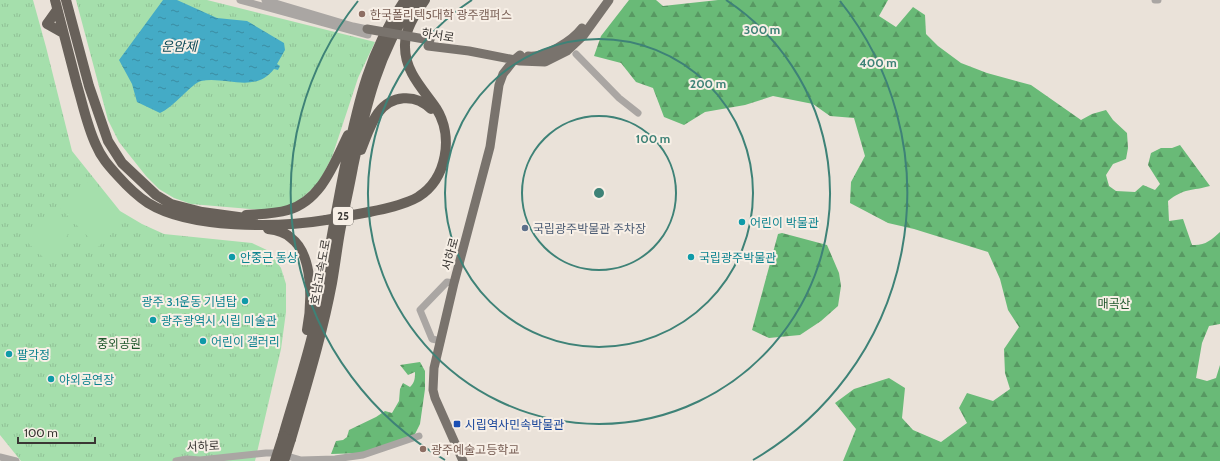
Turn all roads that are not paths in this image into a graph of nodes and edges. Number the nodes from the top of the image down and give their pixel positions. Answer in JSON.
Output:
{"nodes":[{"id":1,"x":66,"y":0,"type":"edge"},
{"id":2,"x":240,"y":0,"type":"edge"},
{"id":3,"x":265,"y":0,"type":"edge"},
{"id":4,"x":404,"y":0,"type":"edge"},
{"id":5,"x":414,"y":0,"type":"edge"},
{"id":6,"x":425,"y":0,"type":"edge"},
{"id":7,"x":603,"y":0,"type":"edge"},
{"id":8,"x":609,"y":0,"type":"edge"},
{"id":9,"x":1155,"y":0,"type":"edge"},
{"id":10,"x":1158,"y":0,"type":"edge"},
{"id":11,"x":56,"y":5,"type":"edge"},
{"id":12,"x":368,"y":32,"type":"junction"},
{"id":13,"x":576,"y":54,"type":"dead end"},
{"id":14,"x":517,"y":58,"type":"junction"},
{"id":15,"x":638,"y":113,"type":"dead end"},
{"id":16,"x":355,"y":120,"type":"junction"},
{"id":17,"x":352,"y":172,"type":"junction"},
{"id":18,"x":368,"y":209,"type":"junction"},
{"id":19,"x":227,"y":215,"type":"junction"},
{"id":20,"x":326,"y":217,"type":"junction"},
{"id":21,"x":235,"y":224,"type":"junction"},
{"id":22,"x":454,"y":283,"type":"junction"},
{"id":23,"x":441,"y":341,"type":"junction"},
{"id":24,"x":300,"y":380,"type":"junction"},
{"id":25,"x":419,"y":436,"type":"dead end"},
{"id":26,"x":287,"y":437,"type":"junction"},
{"id":27,"x":0,"y":457,"type":"edge"},
{"id":28,"x":16,"y":461,"type":"edge"},
{"id":29,"x":176,"y":461,"type":"edge"},
{"id":30,"x":275,"y":461,"type":"edge"},
{"id":31,"x":284,"y":461,"type":"edge"},
{"id":32,"x":301,"y":461,"type":"edge"},
{"id":33,"x":463,"y":461,"type":"edge"}],
"edges":[{"from":1,"to":19,"type":"highway"},
{"from":2,"to":12,"type":"street","name":"하서로"},
{"from":3,"to":12,"type":"street","name":"하서로"},
{"from":4,"to":16,"type":"highway","name":"호남고속도로","number":"25"},
{"from":5,"to":17,"type":"highway","name":"호남고속도로","number":"25"},
{"from":6,"to":18,"type":"highway"},
{"from":7,"to":14,"type":"main road","name":"하서로"},
{"from":8,"to":14,"type":"main road","name":"하서로"},
{"from":9,"to":10,"type":"street"},
{"from":11,"to":21,"type":"highway"},
{"from":12,"to":14,"type":"main road","name":"하서로"},
{"from":13,"to":15,"type":"street"},
{"from":14,"to":22,"type":"main road","name":"서하로"},
{"from":16,"to":19,"type":"highway"},
{"from":16,"to":24,"type":"highway","name":"호남고속도로","number":"25"},
{"from":17,"to":18,"type":"highway"},
{"from":17,"to":26,"type":"highway","name":"호남고속도로","number":"25"},
{"from":18,"to":20,"type":"highway","bridge":true},
{"from":19,"to":20,"type":"highway"},
{"from":20,"to":21,"type":"highway"},
{"from":21,"to":24,"type":"highway"},
{"from":22,"to":23,"type":"main road","name":"서하로"},
{"from":22,"to":23,"type":"street"},
{"from":23,"to":33,"type":"main road","name":"서하로"},
{"from":24,"to":26,"type":"highway","name":"호남고속도로","number":"25"},
{"from":25,"to":32,"type":"street","name":"서하로"},
{"from":26,"to":30,"type":"highway","name":"호남고속도로","number":"25","bridge":true},
{"from":26,"to":31,"type":"highway","name":"호남고속도로","number":"25","bridge":true},
{"from":27,"to":28,"type":"street"},
{"from":29,"to":32,"type":"street","name":"서하로"}]}
